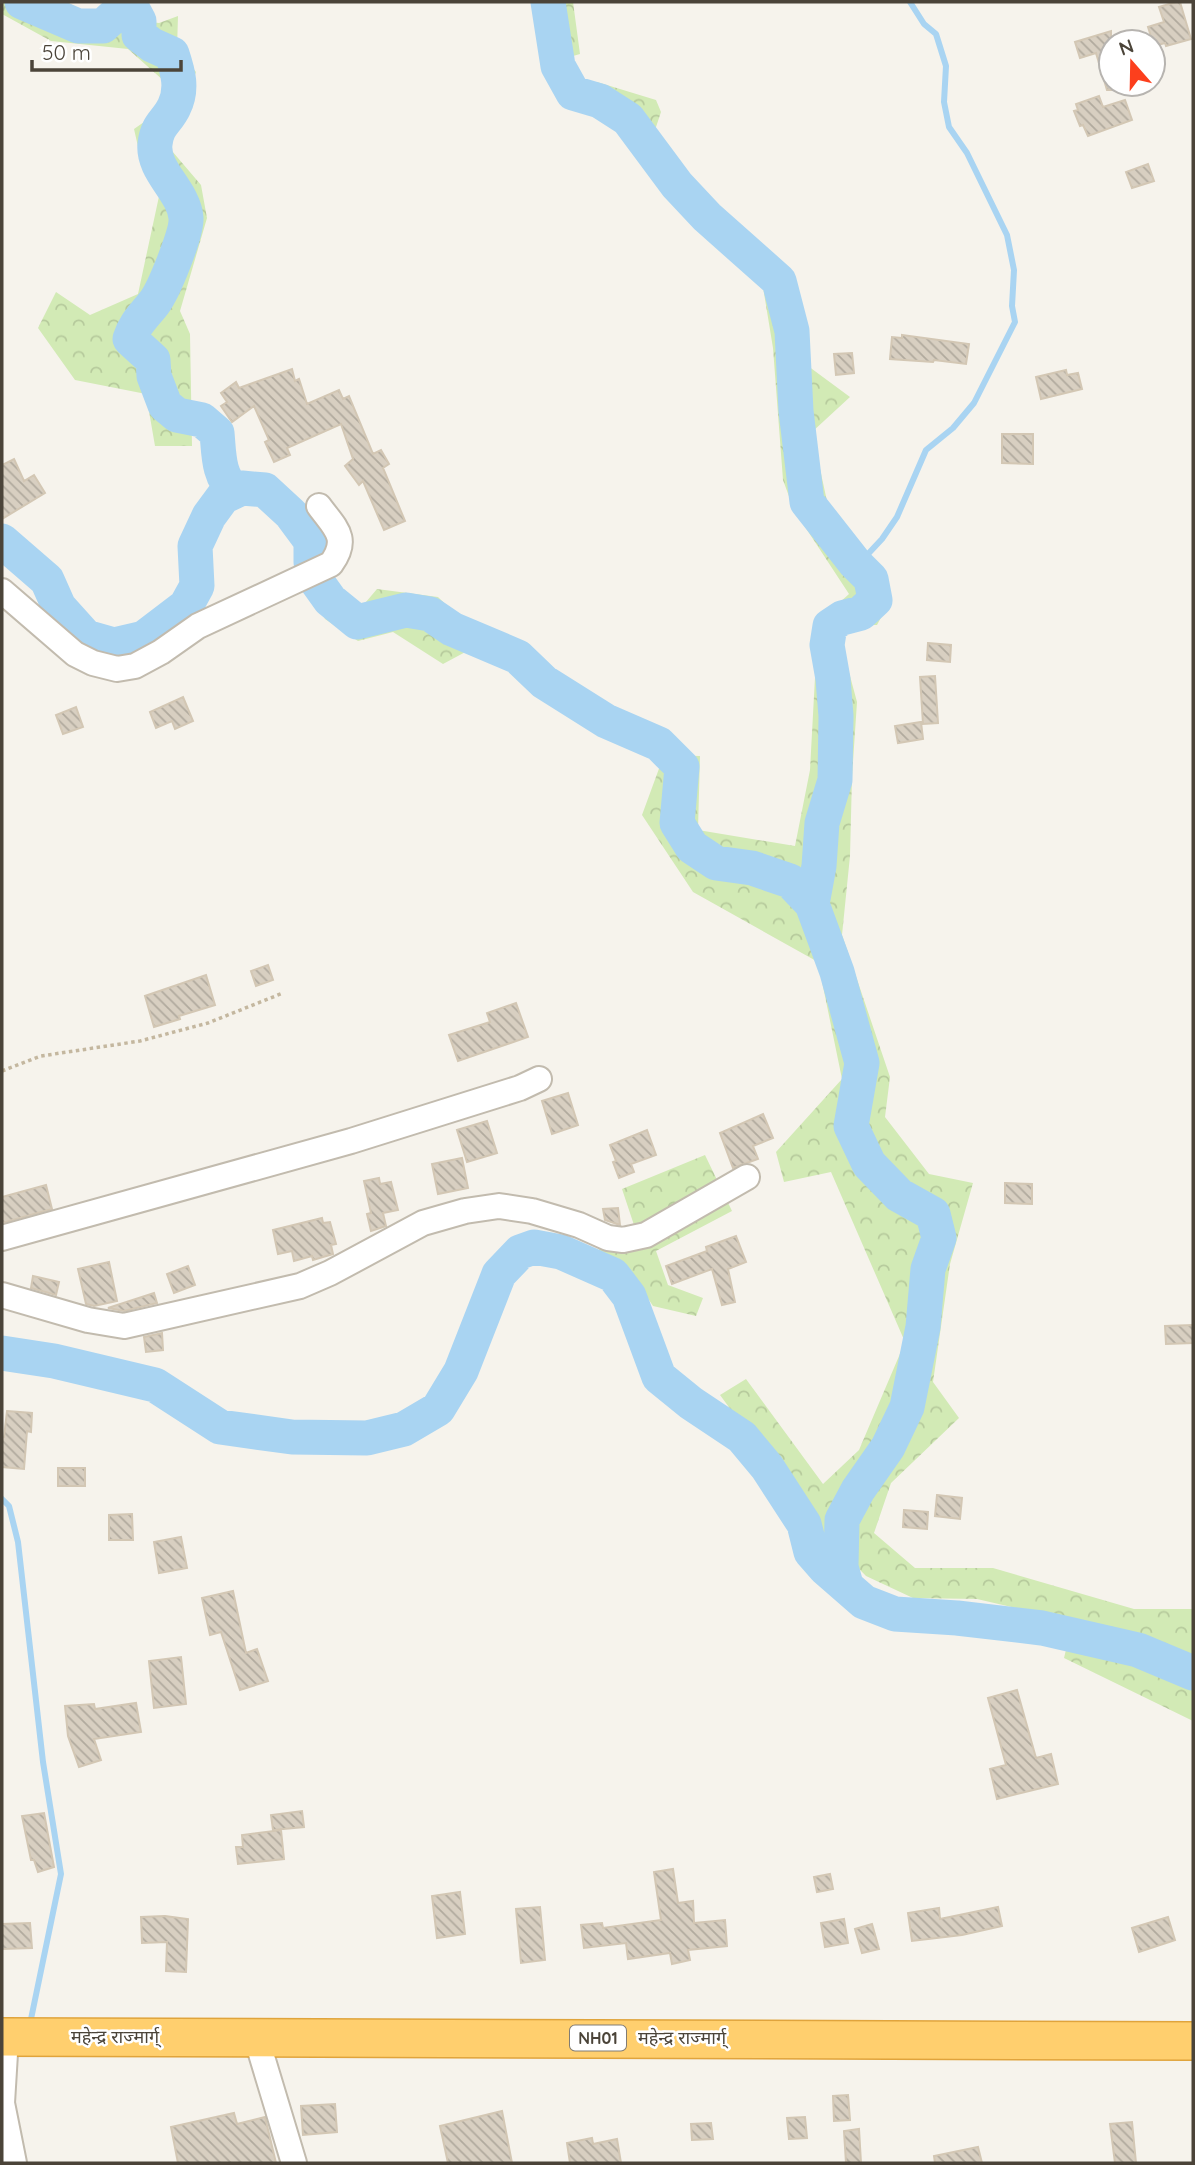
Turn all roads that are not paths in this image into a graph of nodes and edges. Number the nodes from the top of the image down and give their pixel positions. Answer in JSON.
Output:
{"nodes":[{"id":1,"x":319,"y":506,"type":"dead end"},
{"id":2,"x":2,"y":591,"type":"edge"},
{"id":3,"x":538,"y":1079,"type":"dead end"},
{"id":4,"x":747,"y":1177,"type":"dead end"},
{"id":5,"x":2,"y":1238,"type":"edge"},
{"id":6,"x":2,"y":1295,"type":"edge"},
{"id":7,"x":4,"y":2037,"type":"edge"},
{"id":8,"x":256,"y":2037,"type":"junction"},
{"id":9,"x":1193,"y":2041,"type":"edge"},
{"id":10,"x":14,"y":2163,"type":"edge"},
{"id":11,"x":294,"y":2163,"type":"edge"}],
"edges":[{"from":1,"to":2,"type":"street"},
{"from":3,"to":5,"type":"street"},
{"from":4,"to":6,"type":"street"},
{"from":7,"to":8,"type":"highway","name":"महेन्द्र राज्मार्ग्","number":"NH01"},
{"from":7,"to":10,"type":"street"},
{"from":8,"to":9,"type":"highway","name":"महेन्द्र राज्मार्ग्","number":"NH01"},
{"from":8,"to":11,"type":"street"}]}
